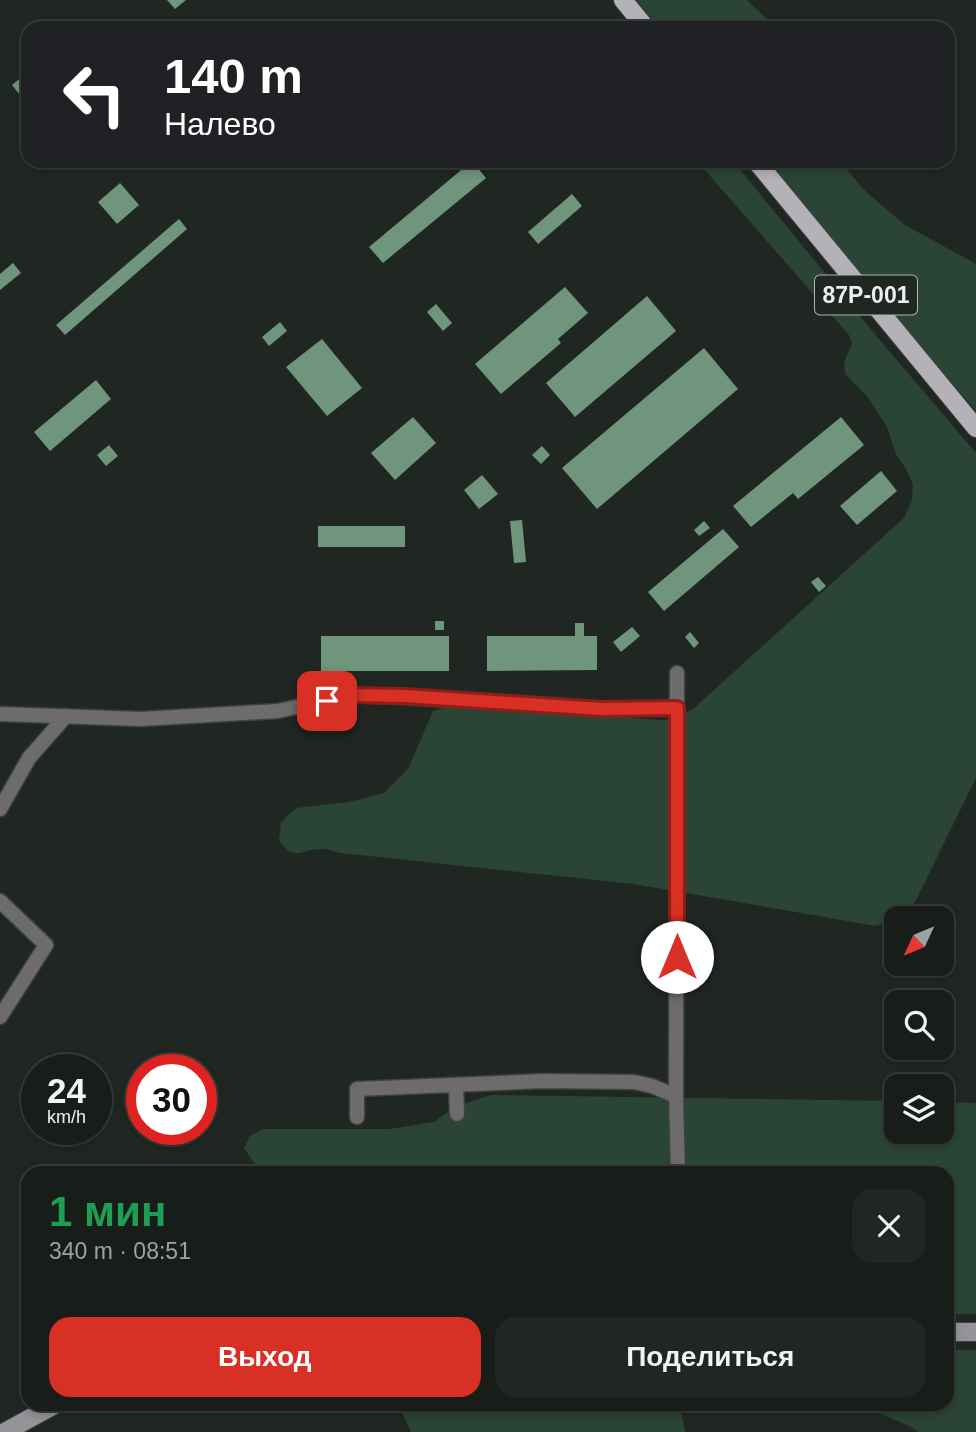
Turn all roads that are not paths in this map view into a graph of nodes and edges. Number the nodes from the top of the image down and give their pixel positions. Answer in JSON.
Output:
{"nodes":[{"id":1,"x":623,"y":0,"type":"edge"},
{"id":2,"x":640,"y":21,"type":"edge"},
{"id":3,"x":761,"y":168,"type":"edge"},
{"id":4,"x":976,"y":428,"type":"edge"},
{"id":5,"x":677,"y":673,"type":"dead end"},
{"id":6,"x":677,"y":708,"type":"junction"},
{"id":7,"x":0,"y":714,"type":"edge"},
{"id":8,"x":66,"y":716,"type":"junction"},
{"id":9,"x":0,"y":809,"type":"edge"},
{"id":10,"x":0,"y":901,"type":"edge"},
{"id":11,"x":0,"y":1017,"type":"edge"},
{"id":12,"x":456,"y":1085,"type":"junction"},
{"id":13,"x":676,"y":1096,"type":"junction"},
{"id":14,"x":457,"y":1114,"type":"dead end"},
{"id":15,"x":357,"y":1117,"type":"dead end"},
{"id":16,"x":678,"y":1166,"type":"edge"},
{"id":17,"x":954,"y":1332,"type":"edge"},
{"id":18,"x":976,"y":1332,"type":"edge"},
{"id":19,"x":43,"y":1411,"type":"edge"},
{"id":20,"x":5,"y":1432,"type":"edge"}],
"edges":[{"from":1,"to":2,"type":"main road"},
{"from":3,"to":4,"type":"main road","number":"87Р-001"},
{"from":5,"to":6,"type":"street"},
{"from":6,"to":8,"type":"street"},
{"from":6,"to":13,"type":"street"},
{"from":7,"to":8,"type":"street"},
{"from":8,"to":9,"type":"street"},
{"from":10,"to":11,"type":"street"},
{"from":12,"to":13,"type":"street"},
{"from":12,"to":14,"type":"street"},
{"from":12,"to":15,"type":"street"},
{"from":13,"to":16,"type":"street"},
{"from":17,"to":18,"type":"main road"},
{"from":19,"to":20,"type":"main road"}]}
